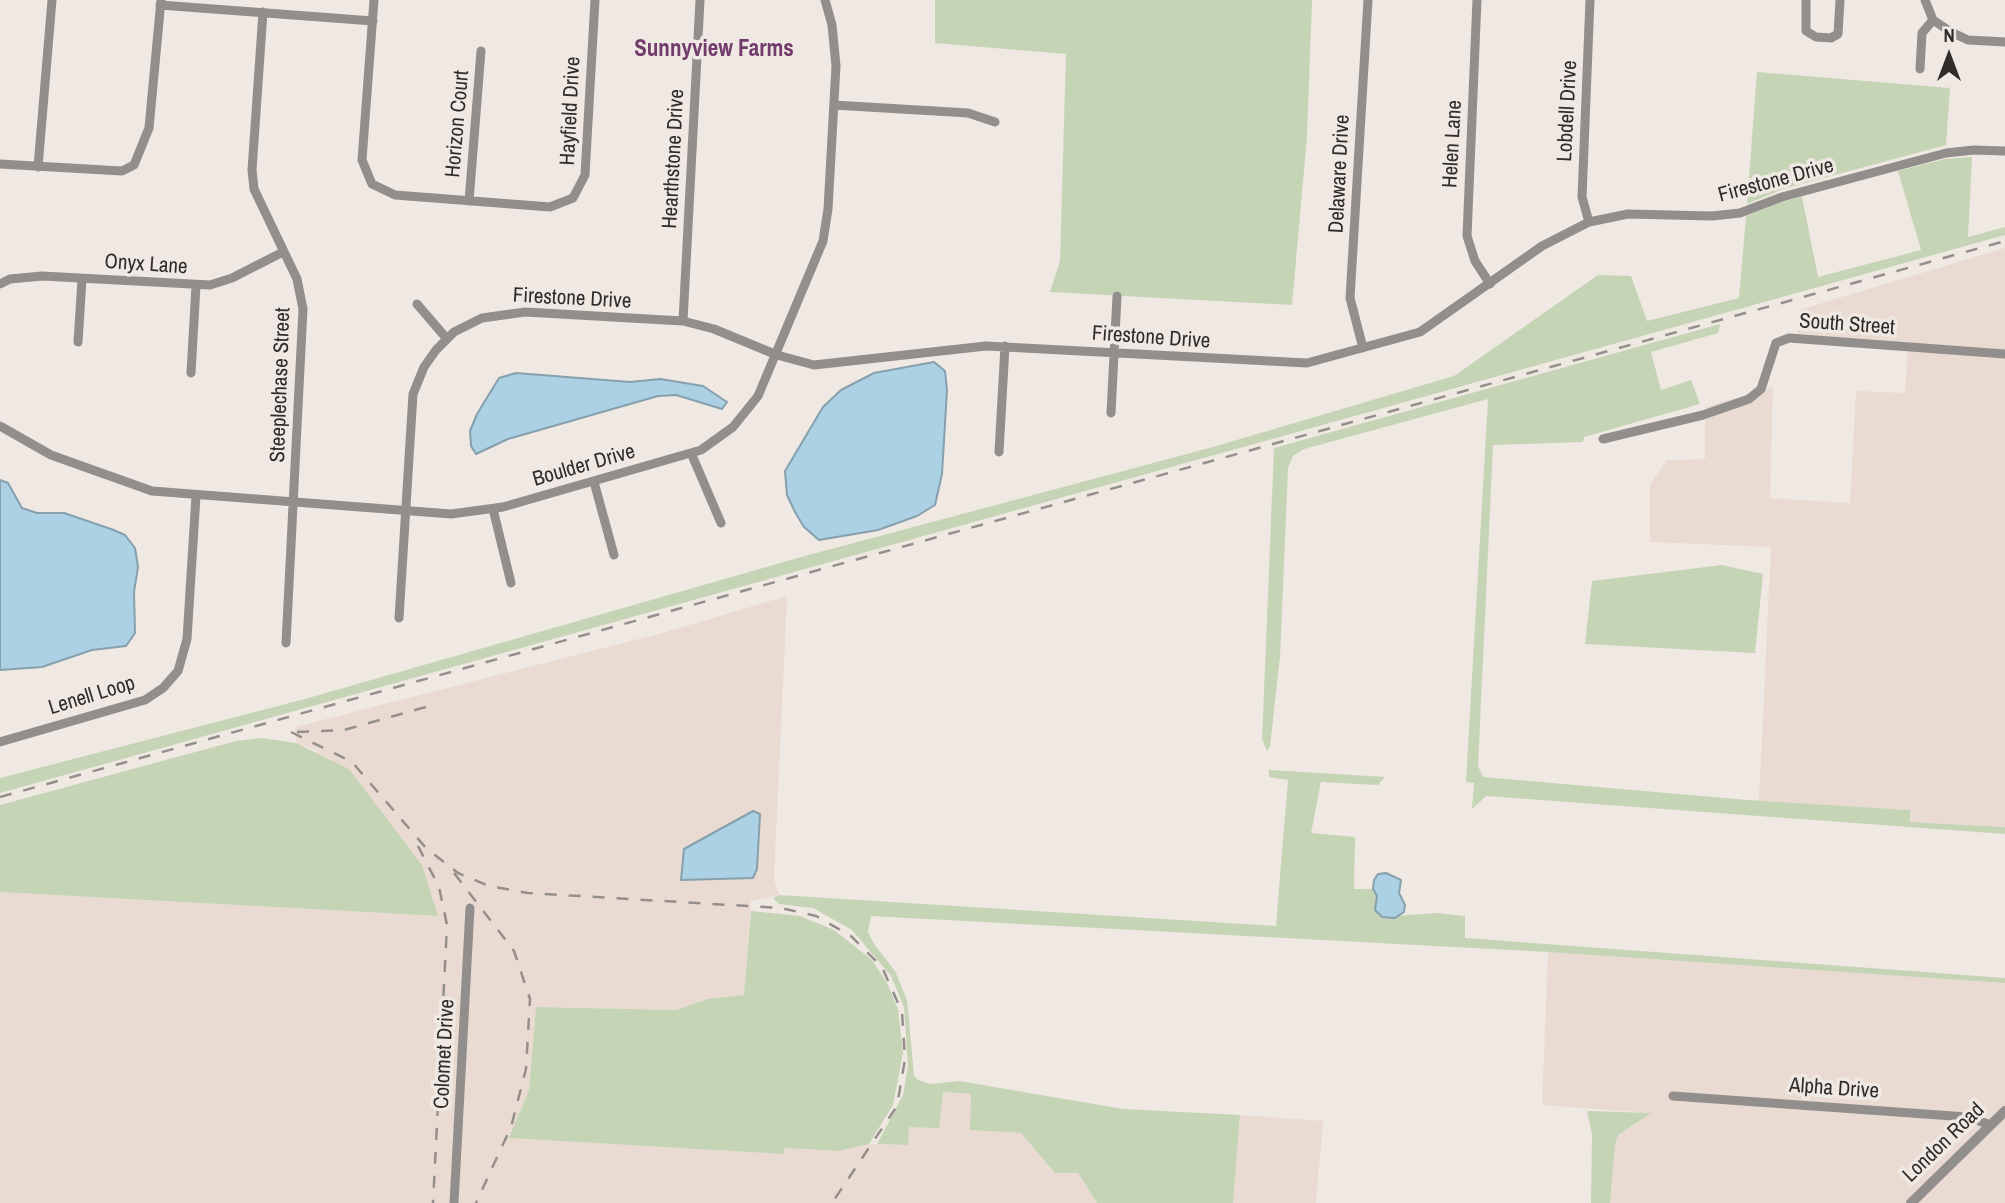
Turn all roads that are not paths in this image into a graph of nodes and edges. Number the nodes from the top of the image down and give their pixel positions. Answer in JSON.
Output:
{"nodes":[{"id":1,"x":52,"y":0,"type":"edge"},
{"id":2,"x":374,"y":0,"type":"edge"},
{"id":3,"x":594,"y":0,"type":"edge"},
{"id":4,"x":700,"y":0,"type":"edge"},
{"id":5,"x":825,"y":0,"type":"edge"},
{"id":6,"x":1368,"y":0,"type":"edge"},
{"id":7,"x":1477,"y":0,"type":"edge"},
{"id":8,"x":1590,"y":0,"type":"edge"},
{"id":9,"x":1807,"y":0,"type":"edge"},
{"id":10,"x":1840,"y":0,"type":"edge"},
{"id":11,"x":1925,"y":0,"type":"edge"},
{"id":12,"x":161,"y":3,"type":"edge"},
{"id":13,"x":263,"y":12,"type":"junction"},
{"id":14,"x":1933,"y":19,"type":"junction"},
{"id":15,"x":373,"y":21,"type":"junction"},
{"id":16,"x":2005,"y":43,"type":"edge"},
{"id":17,"x":481,"y":51,"type":"dead end"},
{"id":18,"x":1920,"y":69,"type":"dead end"},
{"id":19,"x":834,"y":105,"type":"junction"},
{"id":20,"x":995,"y":122,"type":"dead end"},
{"id":21,"x":2005,"y":152,"type":"edge"},
{"id":22,"x":0,"y":164,"type":"edge"},
{"id":23,"x":38,"y":167,"type":"junction"},
{"id":24,"x":469,"y":201,"type":"junction"},
{"id":25,"x":1589,"y":222,"type":"junction"},
{"id":26,"x":283,"y":252,"type":"junction"},
{"id":27,"x":82,"y":279,"type":"junction"},
{"id":28,"x":0,"y":284,"type":"edge"},
{"id":29,"x":1490,"y":284,"type":"junction"},
{"id":30,"x":196,"y":286,"type":"junction"},
{"id":31,"x":1117,"y":296,"type":"dead end"},
{"id":32,"x":416,"y":304,"type":"dead end"},
{"id":33,"x":683,"y":321,"type":"junction"},
{"id":34,"x":447,"y":339,"type":"junction"},
{"id":35,"x":78,"y":342,"type":"dead end"},
{"id":36,"x":1005,"y":346,"type":"junction"},
{"id":37,"x":1363,"y":348,"type":"junction"},
{"id":38,"x":1114,"y":353,"type":"junction"},
{"id":39,"x":2005,"y":354,"type":"edge"},
{"id":40,"x":777,"y":355,"type":"junction"},
{"id":41,"x":191,"y":373,"type":"dead end"},
{"id":42,"x":1111,"y":413,"type":"dead end"},
{"id":43,"x":0,"y":426,"type":"edge"},
{"id":44,"x":1603,"y":439,"type":"dead end"},
{"id":45,"x":999,"y":452,"type":"dead end"},
{"id":46,"x":691,"y":453,"type":"junction"},
{"id":47,"x":594,"y":482,"type":"junction"},
{"id":48,"x":196,"y":496,"type":"junction"},
{"id":49,"x":294,"y":504,"type":"junction"},
{"id":50,"x":493,"y":509,"type":"junction"},
{"id":51,"x":404,"y":511,"type":"junction"},
{"id":52,"x":722,"y":523,"type":"dead end"},
{"id":53,"x":614,"y":555,"type":"dead end"},
{"id":54,"x":511,"y":583,"type":"dead end"},
{"id":55,"x":398,"y":618,"type":"dead end"},
{"id":56,"x":286,"y":643,"type":"dead end"},
{"id":57,"x":0,"y":742,"type":"edge"},
{"id":58,"x":470,"y":908,"type":"dead end"},
{"id":59,"x":1673,"y":1096,"type":"dead end"},
{"id":60,"x":2005,"y":1111,"type":"edge"},
{"id":61,"x":1991,"y":1125,"type":"junction"},
{"id":62,"x":454,"y":1203,"type":"edge"},
{"id":63,"x":1911,"y":1203,"type":"edge"}],
"edges":[{"from":1,"to":23,"type":"street"},
{"from":2,"to":15,"type":"street"},
{"from":3,"to":24,"type":"street","name":"Hayfield Drive"},
{"from":4,"to":33,"type":"street","name":"Hearthstone Drive"},
{"from":5,"to":19,"type":"street","name":"Boulder Drive"},
{"from":6,"to":37,"type":"street","name":"Delaware Drive"},
{"from":7,"to":29,"type":"street","name":"Helen Lane"},
{"from":8,"to":25,"type":"street","name":"Lobdell Drive"},
{"from":9,"to":10,"type":"street"},
{"from":11,"to":14,"type":"street"},
{"from":12,"to":13,"type":"street"},
{"from":12,"to":23,"type":"street"},
{"from":13,"to":15,"type":"street"},
{"from":13,"to":26,"type":"street","name":"Steeplechase Street"},
{"from":14,"to":16,"type":"street"},
{"from":14,"to":18,"type":"street"},
{"from":15,"to":24,"type":"street"},
{"from":17,"to":24,"type":"street","name":"Horizon Court"},
{"from":19,"to":20,"type":"street"},
{"from":19,"to":40,"type":"street","name":"Boulder Drive"},
{"from":21,"to":25,"type":"street","name":"Firestone Drive"},
{"from":22,"to":23,"type":"street"},
{"from":25,"to":29,"type":"street","name":"Firestone Drive"},
{"from":26,"to":30,"type":"street","name":"Onyx Lane"},
{"from":26,"to":49,"type":"street","name":"Steeplechase Street"},
{"from":27,"to":28,"type":"street","name":"Onyx Lane"},
{"from":27,"to":30,"type":"street","name":"Onyx Lane"},
{"from":27,"to":35,"type":"street"},
{"from":29,"to":37,"type":"street","name":"Firestone Drive"},
{"from":30,"to":41,"type":"street"},
{"from":31,"to":38,"type":"street"},
{"from":32,"to":34,"type":"street"},
{"from":33,"to":34,"type":"street","name":"Firestone Drive"},
{"from":33,"to":40,"type":"street","name":"Firestone Drive"},
{"from":34,"to":51,"type":"street","name":"Firestone Drive"},
{"from":36,"to":38,"type":"street","name":"Firestone Drive"},
{"from":36,"to":40,"type":"street","name":"Firestone Drive"},
{"from":36,"to":45,"type":"street"},
{"from":37,"to":38,"type":"street","name":"Firestone Drive"},
{"from":38,"to":42,"type":"street"},
{"from":39,"to":44,"type":"street","name":"South Street"},
{"from":40,"to":46,"type":"street","name":"Boulder Drive"},
{"from":43,"to":48,"type":"street","name":"Boulder Drive"},
{"from":46,"to":47,"type":"street","name":"Boulder Drive"},
{"from":46,"to":52,"type":"street"},
{"from":47,"to":50,"type":"street","name":"Boulder Drive"},
{"from":47,"to":53,"type":"street"},
{"from":48,"to":49,"type":"street","name":"Boulder Drive"},
{"from":48,"to":57,"type":"street","name":"Lenell Loop"},
{"from":49,"to":51,"type":"street","name":"Boulder Drive"},
{"from":49,"to":56,"type":"street","name":"Steeplechase Street"},
{"from":50,"to":51,"type":"street","name":"Boulder Drive"},
{"from":50,"to":54,"type":"street"},
{"from":51,"to":55,"type":"street","name":"Firestone Drive"},
{"from":58,"to":62,"type":"street","name":"Colomet Drive"},
{"from":59,"to":61,"type":"street","name":"Alpha Drive"},
{"from":60,"to":61,"type":"street","name":"London Road"},
{"from":61,"to":63,"type":"street","name":"London Road"}]}
